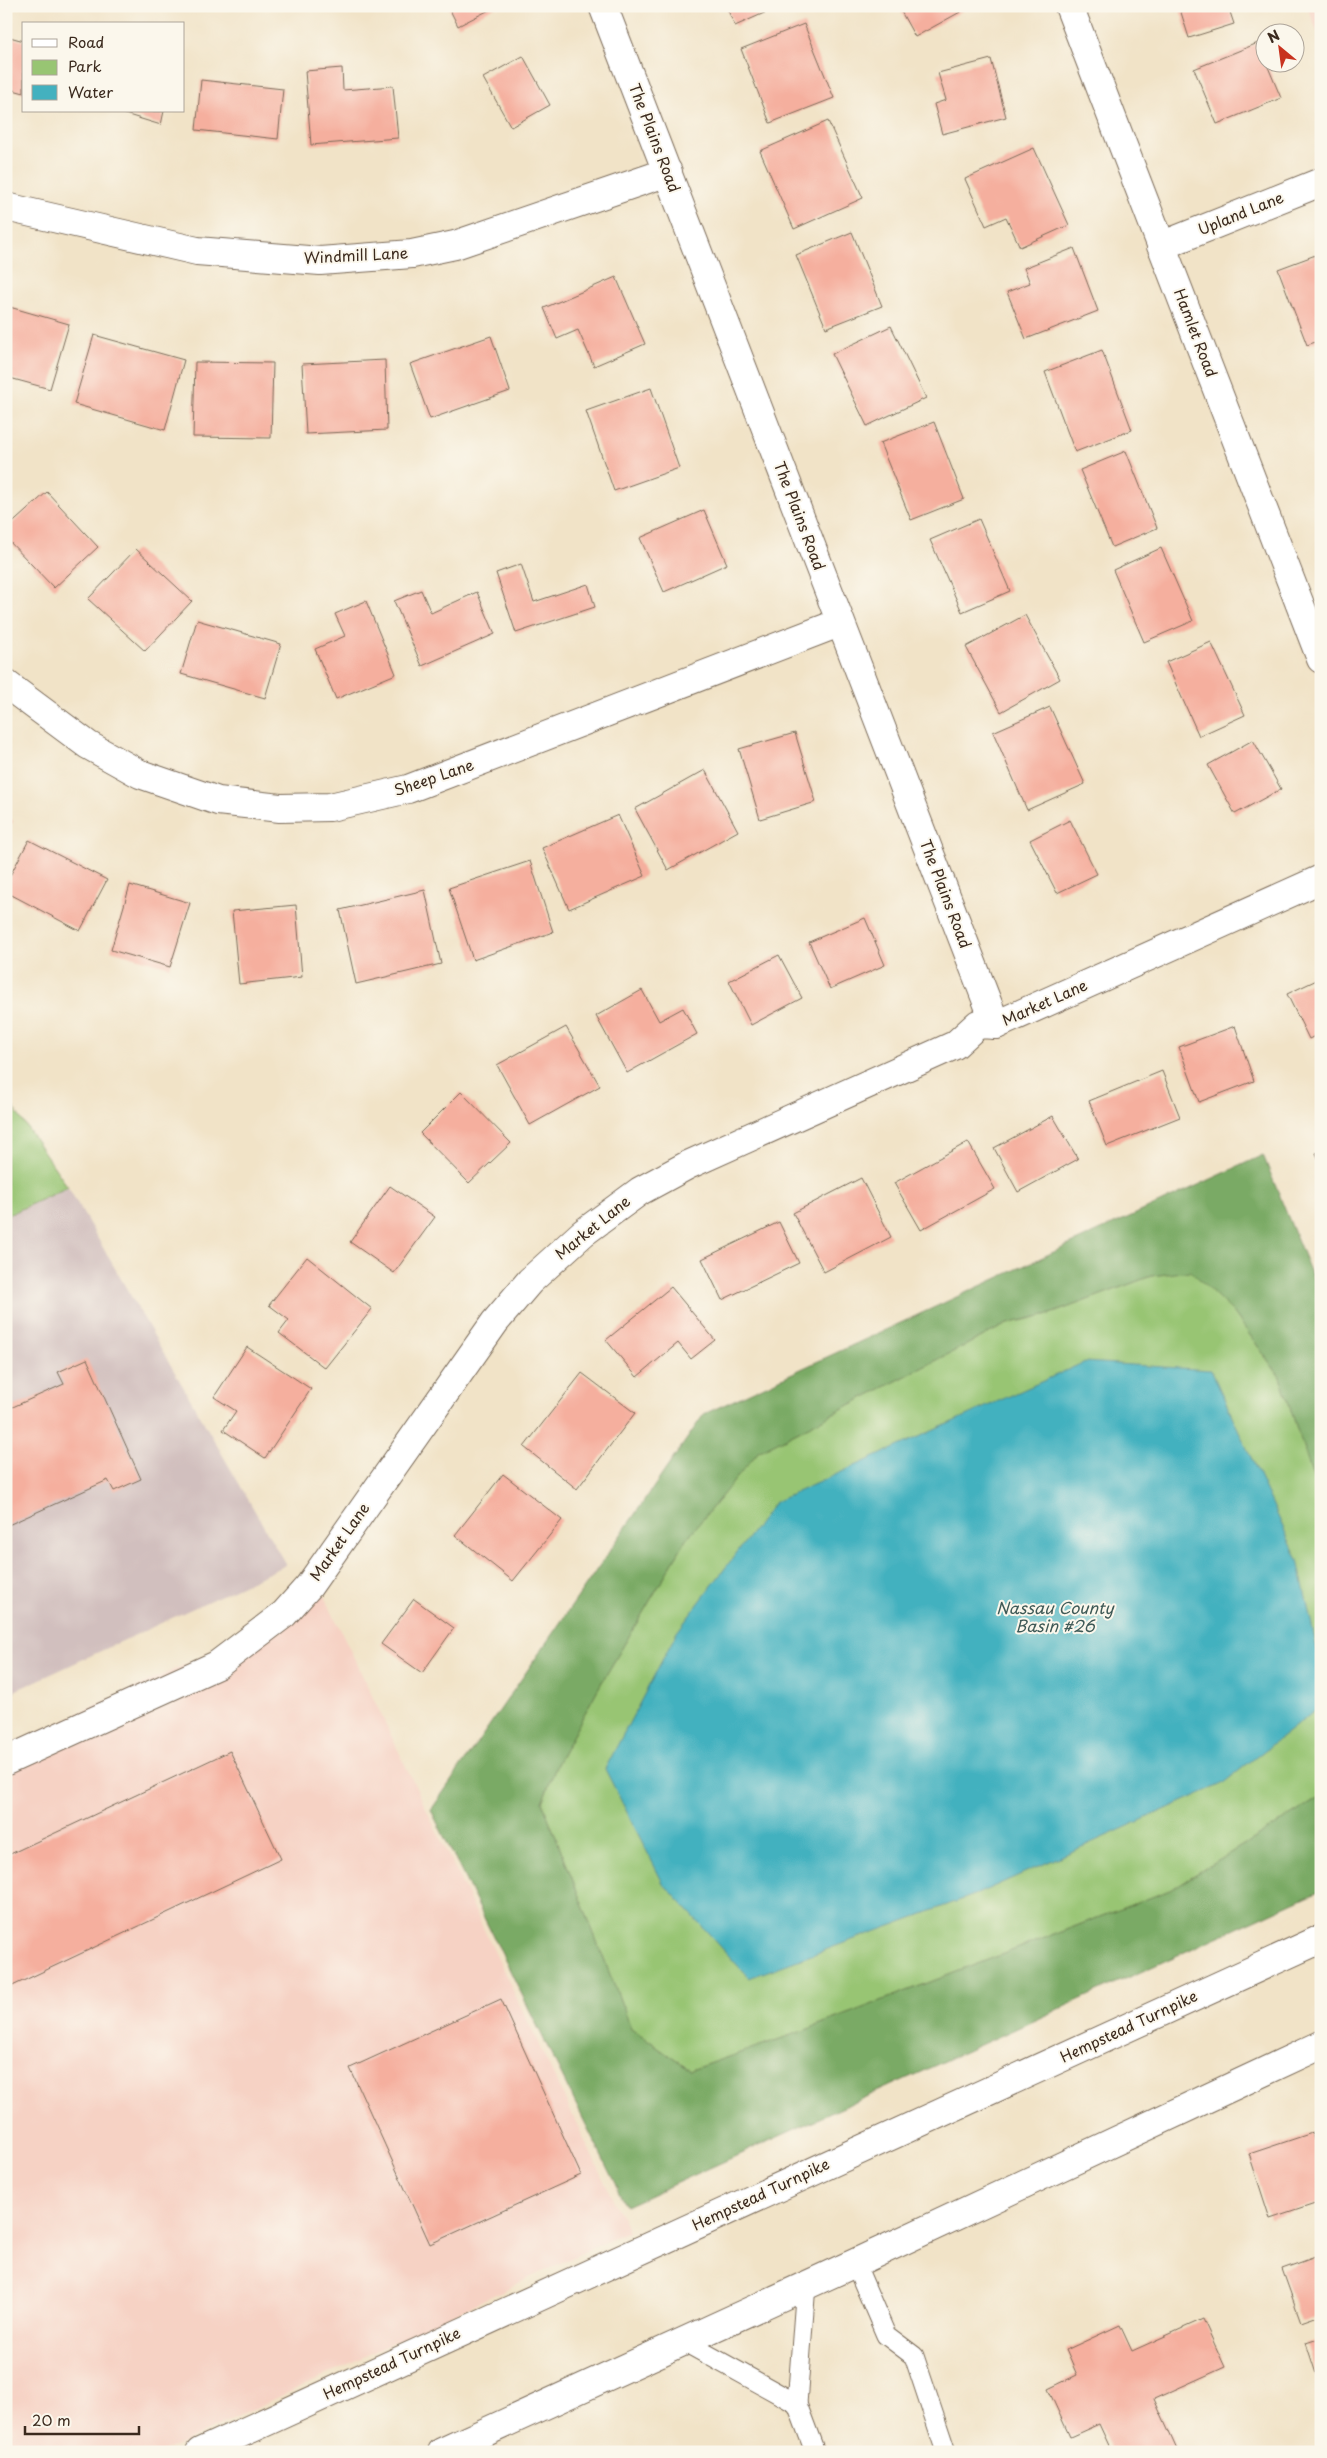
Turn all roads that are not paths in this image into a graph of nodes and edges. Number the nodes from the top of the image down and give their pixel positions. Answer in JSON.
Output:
{"nodes":[{"id":1,"x":603,"y":6,"type":"edge"},
{"id":2,"x":1070,"y":6,"type":"edge"},
{"id":3,"x":668,"y":172,"type":"junction"},
{"id":4,"x":1321,"y":182,"type":"edge"},
{"id":5,"x":6,"y":207,"type":"edge"},
{"id":6,"x":1162,"y":246,"type":"junction"},
{"id":7,"x":839,"y":623,"type":"junction"},
{"id":8,"x":1321,"y":659,"type":"edge"},
{"id":9,"x":6,"y":684,"type":"edge"},
{"id":10,"x":1321,"y":879,"type":"edge"},
{"id":11,"x":996,"y":1025,"type":"junction"},
{"id":12,"x":6,"y":1761,"type":"edge"},
{"id":13,"x":1321,"y":1939,"type":"edge"},
{"id":14,"x":1321,"y":2045,"type":"edge"},
{"id":15,"x":855,"y":2263,"type":"junction"},
{"id":16,"x":806,"y":2284,"type":"junction"},
{"id":17,"x":683,"y":2341,"type":"junction"},
{"id":18,"x":797,"y":2404,"type":"junction"},
{"id":19,"x":200,"y":2452,"type":"edge"},
{"id":20,"x":442,"y":2452,"type":"edge"},
{"id":21,"x":815,"y":2452,"type":"edge"},
{"id":22,"x":946,"y":2452,"type":"edge"}],
"edges":[{"from":1,"to":3,"type":"street","name":"The Plains Road"},
{"from":2,"to":6,"type":"street","name":"Hamlet Road"},
{"from":3,"to":5,"type":"street","name":"Windmill Lane"},
{"from":3,"to":7,"type":"street","name":"The Plains Road"},
{"from":4,"to":6,"type":"street","name":"Upland Lane"},
{"from":6,"to":8,"type":"street","name":"Hamlet Road"},
{"from":7,"to":9,"type":"street","name":"Sheep Lane"},
{"from":7,"to":11,"type":"street","name":"The Plains Road"},
{"from":10,"to":11,"type":"street","name":"Market Lane"},
{"from":11,"to":12,"type":"street","name":"Market Lane"},
{"from":13,"to":19,"type":"street","name":"Hempstead Turnpike"},
{"from":14,"to":15,"type":"street"},
{"from":15,"to":16,"type":"street"},
{"from":15,"to":22,"type":"lane"},
{"from":16,"to":17,"type":"street"},
{"from":16,"to":18,"type":"lane"},
{"from":17,"to":18,"type":"lane"},
{"from":17,"to":20,"type":"street"},
{"from":18,"to":21,"type":"lane"}]}
